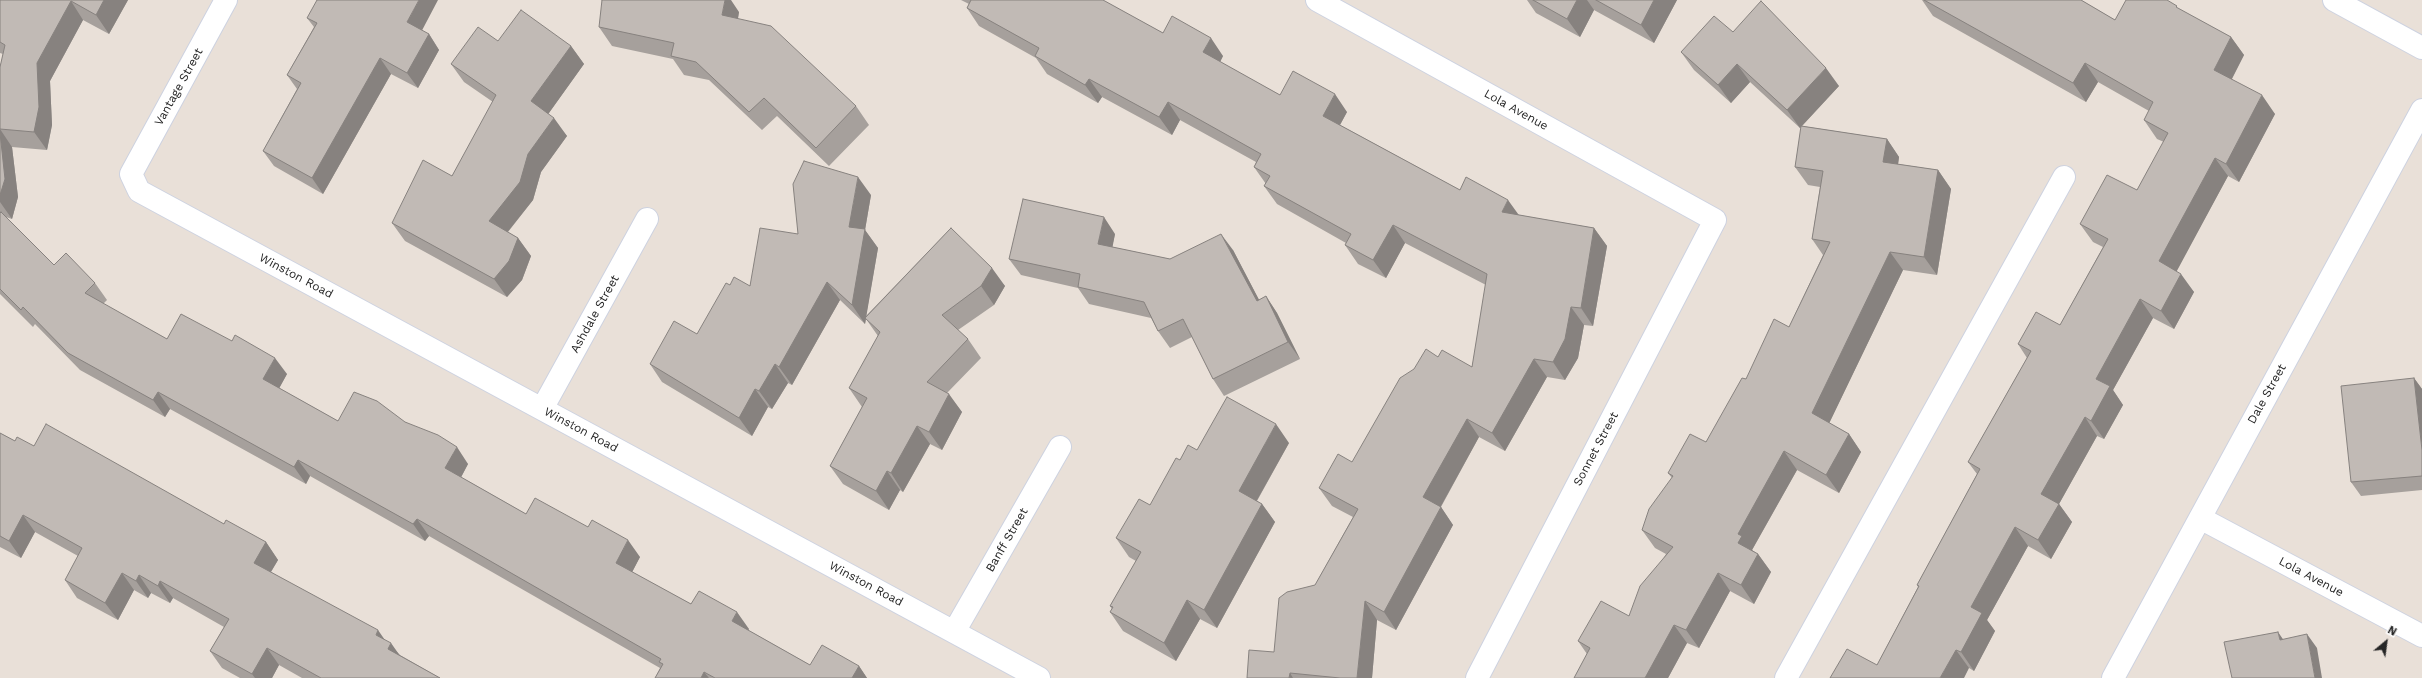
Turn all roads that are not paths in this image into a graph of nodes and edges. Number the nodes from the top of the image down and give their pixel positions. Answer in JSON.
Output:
{"nodes":[{"id":1,"x":226,"y":0,"type":"edge"},
{"id":2,"x":1317,"y":0,"type":"edge"},
{"id":3,"x":2334,"y":0,"type":"edge"},
{"id":4,"x":2422,"y":48,"type":"edge"},
{"id":5,"x":2422,"y":110,"type":"edge"},
{"id":6,"x":131,"y":174,"type":"joint"},
{"id":7,"x":2064,"y":177,"type":"dead end"},
{"id":8,"x":647,"y":219,"type":"dead end"},
{"id":9,"x":1715,"y":220,"type":"joint"},
{"id":10,"x":542,"y":409,"type":"junction"},
{"id":11,"x":1060,"y":447,"type":"dead end"},
{"id":12,"x":2200,"y":518,"type":"junction"},
{"id":13,"x":954,"y":632,"type":"junction"},
{"id":14,"x":2422,"y":636,"type":"edge"},
{"id":15,"x":1039,"y":678,"type":"edge"},
{"id":16,"x":1476,"y":678,"type":"edge"},
{"id":17,"x":1786,"y":678,"type":"edge"},
{"id":18,"x":2113,"y":678,"type":"edge"}],
"edges":[{"from":1,"to":6,"type":"street","name":"Vantage Street"},
{"from":2,"to":9,"type":"street","name":"Lola Avenue"},
{"from":3,"to":4,"type":"street"},
{"from":5,"to":12,"type":"street","name":"Dale Street"},
{"from":6,"to":10,"type":"street","name":"Winston Road"},
{"from":7,"to":17,"type":"street"},
{"from":8,"to":10,"type":"street","name":"Ashdale Street"},
{"from":9,"to":16,"type":"street","name":"Sonnet Street"},
{"from":10,"to":13,"type":"street","name":"Winston Road"},
{"from":11,"to":13,"type":"street","name":"Banff Street"},
{"from":12,"to":14,"type":"street","name":"Lola Avenue"},
{"from":12,"to":18,"type":"street","name":"Dale Street"},
{"from":13,"to":15,"type":"street","name":"Winston Road"}]}
